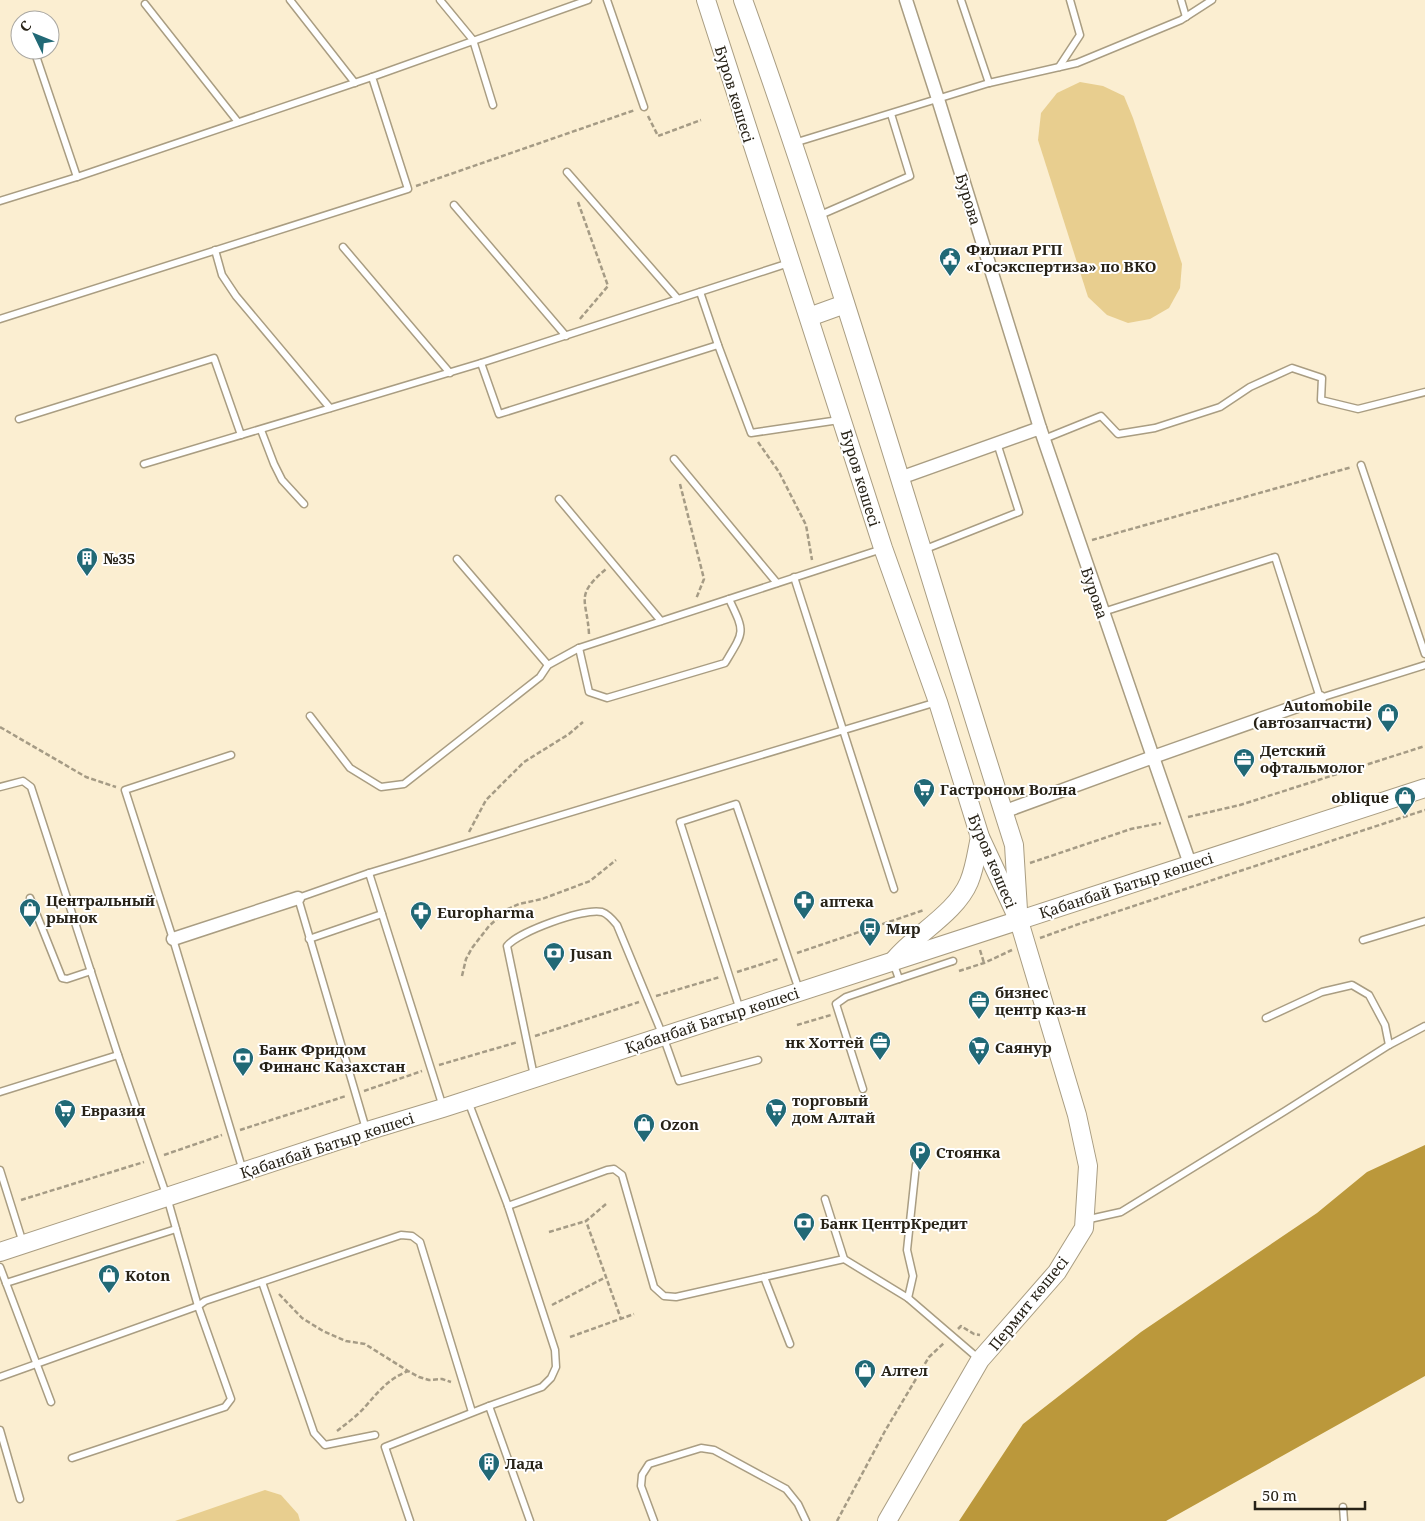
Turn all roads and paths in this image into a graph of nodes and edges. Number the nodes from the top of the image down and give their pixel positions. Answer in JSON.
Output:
{"nodes":[{"id":1,"x":290,"y":0,"type":"edge"},
{"id":2,"x":440,"y":0,"type":"edge"},
{"id":3,"x":587,"y":0,"type":"edge"},
{"id":4,"x":607,"y":0,"type":"edge"},
{"id":5,"x":706,"y":0,"type":"edge"},
{"id":6,"x":743,"y":0,"type":"edge"},
{"id":7,"x":906,"y":0,"type":"edge"},
{"id":8,"x":961,"y":0,"type":"edge"},
{"id":9,"x":1070,"y":0,"type":"edge"},
{"id":10,"x":1181,"y":0,"type":"edge"},
{"id":11,"x":1212,"y":0,"type":"edge"},
{"id":12,"x":145,"y":4,"type":"dead end"},
{"id":13,"x":1186,"y":17,"type":"junction"},
{"id":14,"x":473,"y":40,"type":"junction"},
{"id":15,"x":37,"y":60,"type":"edge"},
{"id":16,"x":1058,"y":67,"type":"junction"},
{"id":17,"x":372,"y":76,"type":"junction"},
{"id":18,"x":355,"y":83,"type":"junction"},
{"id":19,"x":989,"y":83,"type":"junction"},
{"id":20,"x":938,"y":99,"type":"junction"},
{"id":21,"x":493,"y":105,"type":"dead end"},
{"id":22,"x":644,"y":107,"type":"junction"},
{"id":23,"x":891,"y":114,"type":"junction"},
{"id":24,"x":701,"y":120,"type":"dead end"},
{"id":25,"x":238,"y":122,"type":"junction"},
{"id":26,"x":793,"y":144,"type":"junction"},
{"id":27,"x":567,"y":172,"type":"dead end"},
{"id":28,"x":77,"y":177,"type":"junction"},
{"id":29,"x":408,"y":189,"type":"junction"},
{"id":30,"x":577,"y":198,"type":"dead end"},
{"id":31,"x":0,"y":201,"type":"edge"},
{"id":32,"x":454,"y":205,"type":"dead end"},
{"id":33,"x":817,"y":216,"type":"junction"},
{"id":34,"x":343,"y":247,"type":"dead end"},
{"id":35,"x":215,"y":250,"type":"junction"},
{"id":36,"x":790,"y":263,"type":"junction"},
{"id":37,"x":700,"y":292,"type":"junction"},
{"id":38,"x":678,"y":299,"type":"junction"},
{"id":39,"x":845,"y":304,"type":"junction"},
{"id":40,"x":809,"y":317,"type":"junction"},
{"id":41,"x":0,"y":319,"type":"edge"},
{"id":42,"x":566,"y":336,"type":"junction"},
{"id":43,"x":718,"y":345,"type":"junction"},
{"id":44,"x":482,"y":363,"type":"junction"},
{"id":45,"x":450,"y":372,"type":"junction"},
{"id":46,"x":1425,"y":392,"type":"edge"},
{"id":47,"x":330,"y":408,"type":"junction"},
{"id":48,"x":19,"y":419,"type":"dead end"},
{"id":49,"x":843,"y":420,"type":"junction"},
{"id":50,"x":261,"y":430,"type":"junction"},
{"id":51,"x":751,"y":433,"type":"junction"},
{"id":52,"x":1042,"y":433,"type":"junction"},
{"id":53,"x":241,"y":435,"type":"junction"},
{"id":54,"x":997,"y":443,"type":"junction"},
{"id":55,"x":674,"y":459,"type":"joint"},
{"id":56,"x":144,"y":464,"type":"dead end"},
{"id":57,"x":1361,"y":465,"type":"joint"},
{"id":58,"x":900,"y":478,"type":"junction"},
{"id":59,"x":559,"y":499,"type":"dead end"},
{"id":60,"x":304,"y":504,"type":"dead end"},
{"id":61,"x":1079,"y":543,"type":"junction"},
{"id":62,"x":883,"y":548,"type":"junction"},
{"id":63,"x":922,"y":551,"type":"junction"},
{"id":64,"x":457,"y":559,"type":"dead end"},
{"id":65,"x":613,"y":564,"type":"junction"},
{"id":66,"x":814,"y":571,"type":"junction"},
{"id":67,"x":794,"y":577,"type":"junction"},
{"id":68,"x":777,"y":583,"type":"junction"},
{"id":69,"x":729,"y":599,"type":"junction"},
{"id":70,"x":690,"y":612,"type":"junction"},
{"id":71,"x":1102,"y":612,"type":"junction"},
{"id":72,"x":661,"y":621,"type":"junction"},
{"id":73,"x":589,"y":645,"type":"junction"},
{"id":74,"x":580,"y":648,"type":"junction"},
{"id":75,"x":1425,"y":654,"type":"edge"},
{"id":76,"x":548,"y":665,"type":"junction"},
{"id":77,"x":1425,"y":665,"type":"edge"},
{"id":78,"x":1320,"y":698,"type":"junction"},
{"id":79,"x":938,"y":702,"type":"junction"},
{"id":80,"x":310,"y":716,"type":"dead end"},
{"id":81,"x":584,"y":722,"type":"dead end"},
{"id":82,"x":0,"y":727,"type":"edge"},
{"id":83,"x":843,"y":731,"type":"junction"},
{"id":84,"x":1425,"y":746,"type":"edge"},
{"id":85,"x":232,"y":755,"type":"dead end"},
{"id":86,"x":1153,"y":757,"type":"junction"},
{"id":87,"x":0,"y":787,"type":"edge"},
{"id":88,"x":1425,"y":788,"type":"edge"},
{"id":89,"x":125,"y":790,"type":"junction"},
{"id":90,"x":1425,"y":810,"type":"edge"},
{"id":91,"x":1003,"y":812,"type":"junction"},
{"id":92,"x":1174,"y":820,"type":"junction"},
{"id":93,"x":980,"y":837,"type":"junction"},
{"id":94,"x":463,"y":844,"type":"junction"},
{"id":95,"x":616,"y":860,"type":"dead end"},
{"id":96,"x":1190,"y":864,"type":"junction"},
{"id":97,"x":1015,"y":868,"type":"junction"},
{"id":98,"x":369,"y":873,"type":"junction"},
{"id":99,"x":894,"y":889,"type":"dead end"},
{"id":100,"x":30,"y":898,"type":"dead end"},
{"id":101,"x":298,"y":898,"type":"junction"},
{"id":102,"x":925,"y":909,"type":"dead end"},
{"id":103,"x":382,"y":914,"type":"junction"},
{"id":104,"x":1019,"y":921,"type":"junction"},
{"id":105,"x":1425,"y":921,"type":"edge"},
{"id":106,"x":976,"y":934,"type":"junction"},
{"id":107,"x":309,"y":939,"type":"junction"},
{"id":108,"x":173,"y":940,"type":"junction"},
{"id":109,"x":1363,"y":940,"type":"dead end"},
{"id":110,"x":1019,"y":947,"type":"junction"},
{"id":111,"x":788,"y":956,"type":"junction"},
{"id":112,"x":1014,"y":957,"type":"dead end"},
{"id":113,"x":893,"y":961,"type":"junction"},
{"id":114,"x":953,"y":961,"type":"dead end"},
{"id":115,"x":984,"y":963,"type":"junction"},
{"id":116,"x":91,"y":971,"type":"junction"},
{"id":117,"x":957,"y":971,"type":"dead end"},
{"id":118,"x":728,"y":974,"type":"junction"},
{"id":119,"x":462,"y":976,"type":"dead end"},
{"id":120,"x":899,"y":979,"type":"junction"},
{"id":121,"x":800,"y":991,"type":"junction"},
{"id":122,"x":648,"y":999,"type":"junction"},
{"id":123,"x":740,"y":1011,"type":"junction"},
{"id":124,"x":839,"y":1012,"type":"junction"},
{"id":125,"x":1266,"y":1018,"type":"dead end"},
{"id":126,"x":797,"y":1025,"type":"dead end"},
{"id":127,"x":1425,"y":1026,"type":"edge"},
{"id":128,"x":663,"y":1036,"type":"junction"},
{"id":129,"x":526,"y":1039,"type":"junction"},
{"id":130,"x":1389,"y":1045,"type":"junction"},
{"id":131,"x":118,"y":1054,"type":"junction"},
{"id":132,"x":758,"y":1060,"type":"dead end"},
{"id":133,"x":430,"y":1068,"type":"junction"},
{"id":134,"x":535,"y":1077,"type":"junction"},
{"id":135,"x":863,"y":1089,"type":"dead end"},
{"id":136,"x":0,"y":1092,"type":"edge"},
{"id":137,"x":355,"y":1093,"type":"junction"},
{"id":138,"x":468,"y":1100,"type":"junction"},
{"id":139,"x":443,"y":1108,"type":"junction"},
{"id":140,"x":367,"y":1131,"type":"junction"},
{"id":141,"x":232,"y":1132,"type":"junction"},
{"id":142,"x":154,"y":1159,"type":"junction"},
{"id":143,"x":916,"y":1165,"type":"dead end"},
{"id":144,"x":0,"y":1170,"type":"edge"},
{"id":145,"x":244,"y":1172,"type":"junction"},
{"id":146,"x":167,"y":1197,"type":"junction"},
{"id":147,"x":825,"y":1199,"type":"dead end"},
{"id":148,"x":11,"y":1204,"type":"junction"},
{"id":149,"x":606,"y":1204,"type":"dead end"},
{"id":150,"x":508,"y":1206,"type":"junction"},
{"id":151,"x":1084,"y":1220,"type":"junction"},
{"id":152,"x":586,"y":1221,"type":"junction"},
{"id":153,"x":176,"y":1229,"type":"junction"},
{"id":154,"x":548,"y":1232,"type":"dead end"},
{"id":155,"x":24,"y":1244,"type":"junction"},
{"id":156,"x":0,"y":1252,"type":"edge"},
{"id":157,"x":844,"y":1259,"type":"junction"},
{"id":158,"x":0,"y":1267,"type":"edge"},
{"id":159,"x":606,"y":1277,"type":"junction"},
{"id":160,"x":764,"y":1277,"type":"junction"},
{"id":161,"x":262,"y":1282,"type":"junction"},
{"id":162,"x":6,"y":1284,"type":"junction"},
{"id":163,"x":279,"y":1294,"type":"dead end"},
{"id":164,"x":908,"y":1298,"type":"junction"},
{"id":165,"x":552,"y":1305,"type":"dead end"},
{"id":166,"x":198,"y":1306,"type":"junction"},
{"id":167,"x":634,"y":1314,"type":"dead end"},
{"id":168,"x":621,"y":1319,"type":"junction"},
{"id":169,"x":951,"y":1335,"type":"junction"},
{"id":170,"x":986,"y":1336,"type":"dead end"},
{"id":171,"x":570,"y":1337,"type":"dead end"},
{"id":172,"x":790,"y":1344,"type":"dead end"},
{"id":173,"x":980,"y":1360,"type":"junction"},
{"id":174,"x":37,"y":1365,"type":"junction"},
{"id":175,"x":408,"y":1372,"type":"junction"},
{"id":176,"x":0,"y":1377,"type":"edge"},
{"id":177,"x":453,"y":1382,"type":"dead end"},
{"id":178,"x":51,"y":1402,"type":"dead end"},
{"id":179,"x":489,"y":1406,"type":"junction"},
{"id":180,"x":472,"y":1412,"type":"junction"},
{"id":181,"x":0,"y":1430,"type":"edge"},
{"id":182,"x":375,"y":1435,"type":"dead end"},
{"id":183,"x":325,"y":1445,"type":"junction"},
{"id":184,"x":72,"y":1458,"type":"dead end"},
{"id":185,"x":20,"y":1499,"type":"dead end"},
{"id":186,"x":1343,"y":1507,"type":"dead end"},
{"id":187,"x":410,"y":1521,"type":"edge"},
{"id":188,"x":530,"y":1521,"type":"edge"},
{"id":189,"x":654,"y":1521,"type":"edge"},
{"id":190,"x":806,"y":1521,"type":"edge"},
{"id":191,"x":837,"y":1521,"type":"edge"},
{"id":192,"x":887,"y":1521,"type":"edge"},
{"id":193,"x":1344,"y":1521,"type":"edge"}],
"edges":[{"from":1,"to":18,"type":"lane"},
{"from":2,"to":14,"type":"lane"},
{"from":3,"to":14,"type":"lane"},
{"from":4,"to":22,"type":"lane"},
{"from":5,"to":36,"type":"main road","name":"Буров көшесі"},
{"from":6,"to":26,"type":"main road","name":"Буров көшесі"},
{"from":7,"to":20,"type":"street","name":"Бурова"},
{"from":8,"to":19,"type":"lane"},
{"from":9,"to":16,"type":"lane"},
{"from":10,"to":13,"type":"lane"},
{"from":11,"to":13,"type":"lane"},
{"from":12,"to":25,"type":"lane"},
{"from":13,"to":16,"type":"lane"},
{"from":14,"to":17,"type":"lane"},
{"from":14,"to":21,"type":"lane"},
{"from":15,"to":28,"type":"lane"},
{"from":16,"to":19,"type":"lane"},
{"from":17,"to":18,"type":"lane"},
{"from":17,"to":29,"type":"lane"},
{"from":18,"to":25,"type":"lane"},
{"from":19,"to":20,"type":"lane"},
{"from":20,"to":23,"type":"lane"},
{"from":20,"to":52,"type":"street","name":"Бурова"},
{"from":22,"to":24,"type":"path"},
{"from":22,"to":29,"type":"path"},
{"from":23,"to":26,"type":"lane"},
{"from":23,"to":33,"type":"lane"},
{"from":25,"to":28,"type":"lane"},
{"from":26,"to":33,"type":"main road","name":"Буров көшесі"},
{"from":27,"to":38,"type":"lane"},
{"from":28,"to":31,"type":"lane"},
{"from":29,"to":35,"type":"lane"},
{"from":30,"to":42,"type":"path"},
{"from":32,"to":42,"type":"lane"},
{"from":33,"to":39,"type":"main road","name":"Буров көшесі"},
{"from":34,"to":45,"type":"lane"},
{"from":35,"to":41,"type":"lane"},
{"from":35,"to":47,"type":"lane"},
{"from":36,"to":37,"type":"lane"},
{"from":36,"to":40,"type":"main road","name":"Буров көшесі"},
{"from":37,"to":38,"type":"lane"},
{"from":37,"to":43,"type":"lane"},
{"from":38,"to":42,"type":"lane"},
{"from":39,"to":40,"type":"main road"},
{"from":39,"to":58,"type":"main road","name":"Буров көшесі"},
{"from":40,"to":49,"type":"main road","name":"Буров көшесі"},
{"from":42,"to":44,"type":"lane"},
{"from":43,"to":44,"type":"lane"},
{"from":43,"to":51,"type":"lane"},
{"from":44,"to":45,"type":"lane"},
{"from":45,"to":47,"type":"lane"},
{"from":46,"to":52,"type":"lane"},
{"from":47,"to":50,"type":"lane"},
{"from":48,"to":53,"type":"lane"},
{"from":49,"to":51,"type":"lane"},
{"from":49,"to":62,"type":"main road","name":"Буров көшесі"},
{"from":50,"to":53,"type":"lane"},
{"from":50,"to":60,"type":"lane"},
{"from":51,"to":66,"type":"path"},
{"from":52,"to":54,"type":"street"},
{"from":52,"to":61,"type":"street","name":"Бурова"},
{"from":53,"to":56,"type":"lane"},
{"from":54,"to":58,"type":"street"},
{"from":54,"to":63,"type":"lane"},
{"from":55,"to":68,"type":"lane"},
{"from":55,"to":70,"type":"path"},
{"from":57,"to":61,"type":"path"},
{"from":57,"to":75,"type":"lane"},
{"from":58,"to":63,"type":"main road","name":"Буров көшесі"},
{"from":59,"to":65,"type":"lane"},
{"from":61,"to":71,"type":"street","name":"Бурова"},
{"from":62,"to":66,"type":"lane"},
{"from":62,"to":79,"type":"main road","name":"Буров көшесі"},
{"from":63,"to":91,"type":"main road","name":"Буров көшесі"},
{"from":64,"to":76,"type":"lane"},
{"from":65,"to":72,"type":"lane"},
{"from":65,"to":73,"type":"path"},
{"from":66,"to":67,"type":"lane"},
{"from":67,"to":68,"type":"lane"},
{"from":67,"to":83,"type":"lane"},
{"from":68,"to":69,"type":"lane"},
{"from":69,"to":70,"type":"lane"},
{"from":69,"to":74,"type":"lane"},
{"from":70,"to":72,"type":"lane"},
{"from":71,"to":78,"type":"lane"},
{"from":71,"to":86,"type":"street","name":"Бурова"},
{"from":72,"to":73,"type":"lane"},
{"from":73,"to":74,"type":"lane"},
{"from":74,"to":76,"type":"lane"},
{"from":76,"to":80,"type":"lane"},
{"from":77,"to":78,"type":"lane"},
{"from":78,"to":86,"type":"street"},
{"from":79,"to":83,"type":"lane"},
{"from":79,"to":93,"type":"main road","name":"Буров көшесі"},
{"from":81,"to":94,"type":"path"},
{"from":82,"to":89,"type":"path"},
{"from":83,"to":94,"type":"lane"},
{"from":83,"to":99,"type":"lane"},
{"from":84,"to":92,"type":"path"},
{"from":85,"to":89,"type":"lane"},
{"from":86,"to":91,"type":"street"},
{"from":86,"to":92,"type":"street","name":"Бурова"},
{"from":87,"to":116,"type":"lane"},
{"from":88,"to":96,"type":"main road","name":"Қабанбай Батыр көшесі"},
{"from":89,"to":108,"type":"lane"},
{"from":90,"to":110,"type":"path"},
{"from":91,"to":97,"type":"main road","name":"Буров көшесі"},
{"from":92,"to":96,"type":"street","name":"Бурова"},
{"from":92,"to":97,"type":"path"},
{"from":93,"to":104,"type":"main road","name":"Буров көшесі"},
{"from":93,"to":113,"type":"main road"},
{"from":94,"to":98,"type":"lane"},
{"from":95,"to":119,"type":"path"},
{"from":96,"to":104,"type":"main road","name":"Қабанбай Батыр көшесі"},
{"from":97,"to":104,"type":"main road","name":"Буров көшесі"},
{"from":98,"to":101,"type":"lane"},
{"from":98,"to":103,"type":"lane"},
{"from":100,"to":116,"type":"lane"},
{"from":101,"to":107,"type":"lane"},
{"from":101,"to":108,"type":"street"},
{"from":102,"to":111,"type":"path"},
{"from":103,"to":107,"type":"lane"},
{"from":103,"to":133,"type":"lane"},
{"from":104,"to":106,"type":"main road","name":"Қабанбай Батыр көшесі"},
{"from":104,"to":110,"type":"main road","name":"Пермит көшесі"},
{"from":105,"to":109,"type":"lane"},
{"from":106,"to":113,"type":"main road","name":"Қабанбай Батыр көшесі"},
{"from":106,"to":115,"type":"path"},
{"from":107,"to":137,"type":"lane"},
{"from":108,"to":141,"type":"lane"},
{"from":110,"to":112,"type":"path"},
{"from":110,"to":115,"type":"path"},
{"from":110,"to":151,"type":"main road","name":"Пермит көшесі"},
{"from":111,"to":118,"type":"path"},
{"from":111,"to":118,"type":"lane"},
{"from":111,"to":121,"type":"lane"},
{"from":113,"to":120,"type":"lane"},
{"from":113,"to":121,"type":"main road","name":"Қабанбай Батыр көшесі"},
{"from":114,"to":120,"type":"lane"},
{"from":115,"to":117,"type":"path"},
{"from":116,"to":131,"type":"lane"},
{"from":118,"to":122,"type":"path"},
{"from":118,"to":123,"type":"lane"},
{"from":120,"to":124,"type":"lane"},
{"from":121,"to":123,"type":"main road","name":"Қабанбай Батыр көшесі"},
{"from":122,"to":128,"type":"lane"},
{"from":122,"to":129,"type":"path"},
{"from":122,"to":129,"type":"lane"},
{"from":123,"to":128,"type":"main road","name":"Қабанбай Батыр көшесі"},
{"from":124,"to":126,"type":"path"},
{"from":124,"to":135,"type":"lane"},
{"from":125,"to":130,"type":"lane"},
{"from":127,"to":130,"type":"lane"},
{"from":128,"to":132,"type":"lane"},
{"from":128,"to":134,"type":"main road","name":"Қабанбай Батыр көшесі"},
{"from":129,"to":133,"type":"path"},
{"from":129,"to":134,"type":"lane"},
{"from":130,"to":151,"type":"lane"},
{"from":131,"to":136,"type":"lane"},
{"from":131,"to":142,"type":"lane"},
{"from":133,"to":137,"type":"path"},
{"from":133,"to":139,"type":"lane"},
{"from":134,"to":138,"type":"main road","name":"Қабанбай Батыр көшесі"},
{"from":137,"to":140,"type":"lane"},
{"from":137,"to":141,"type":"path"},
{"from":138,"to":139,"type":"main road","name":"Қабанбай Батыр көшесі"},
{"from":138,"to":150,"type":"lane"},
{"from":139,"to":140,"type":"main road","name":"Қабанбай Батыр көшесі"},
{"from":140,"to":145,"type":"main road","name":"Қабанбай Батыр көшесі"},
{"from":141,"to":142,"type":"path"},
{"from":141,"to":145,"type":"lane"},
{"from":142,"to":146,"type":"lane"},
{"from":142,"to":148,"type":"path"},
{"from":143,"to":164,"type":"lane"},
{"from":144,"to":148,"type":"lane"},
{"from":145,"to":146,"type":"main road","name":"Қабанбай Батыр көшесі"},
{"from":146,"to":153,"type":"lane"},
{"from":146,"to":155,"type":"main road","name":"Қабанбай Батыр көшесі"},
{"from":147,"to":157,"type":"lane"},
{"from":148,"to":155,"type":"lane"},
{"from":149,"to":152,"type":"path"},
{"from":150,"to":160,"type":"lane"},
{"from":150,"to":179,"type":"lane"},
{"from":151,"to":173,"type":"main road","name":"Пермит көшесі"},
{"from":152,"to":154,"type":"path"},
{"from":152,"to":159,"type":"path"},
{"from":153,"to":162,"type":"lane"},
{"from":153,"to":166,"type":"lane"},
{"from":155,"to":156,"type":"main road","name":"Қабанбай Батыр көшесі"},
{"from":157,"to":160,"type":"lane"},
{"from":157,"to":164,"type":"lane"},
{"from":158,"to":162,"type":"lane"},
{"from":159,"to":165,"type":"path"},
{"from":159,"to":168,"type":"path"},
{"from":160,"to":172,"type":"lane"},
{"from":161,"to":166,"type":"lane"},
{"from":161,"to":180,"type":"lane"},
{"from":161,"to":183,"type":"lane"},
{"from":162,"to":174,"type":"lane"},
{"from":163,"to":175,"type":"path"},
{"from":164,"to":169,"type":"lane"},
{"from":166,"to":174,"type":"lane"},
{"from":166,"to":184,"type":"lane"},
{"from":167,"to":168,"type":"path"},
{"from":168,"to":171,"type":"path"},
{"from":169,"to":170,"type":"path"},
{"from":169,"to":173,"type":"lane"},
{"from":169,"to":191,"type":"path"},
{"from":173,"to":192,"type":"main road","name":"Пермит көшесі"},
{"from":174,"to":176,"type":"lane"},
{"from":174,"to":178,"type":"lane"},
{"from":175,"to":177,"type":"path"},
{"from":175,"to":183,"type":"path"},
{"from":179,"to":180,"type":"lane"},
{"from":179,"to":188,"type":"lane"},
{"from":180,"to":187,"type":"lane"},
{"from":181,"to":185,"type":"lane"},
{"from":182,"to":183,"type":"lane"},
{"from":186,"to":193,"type":"lane"},
{"from":189,"to":190,"type":"lane"}]}
